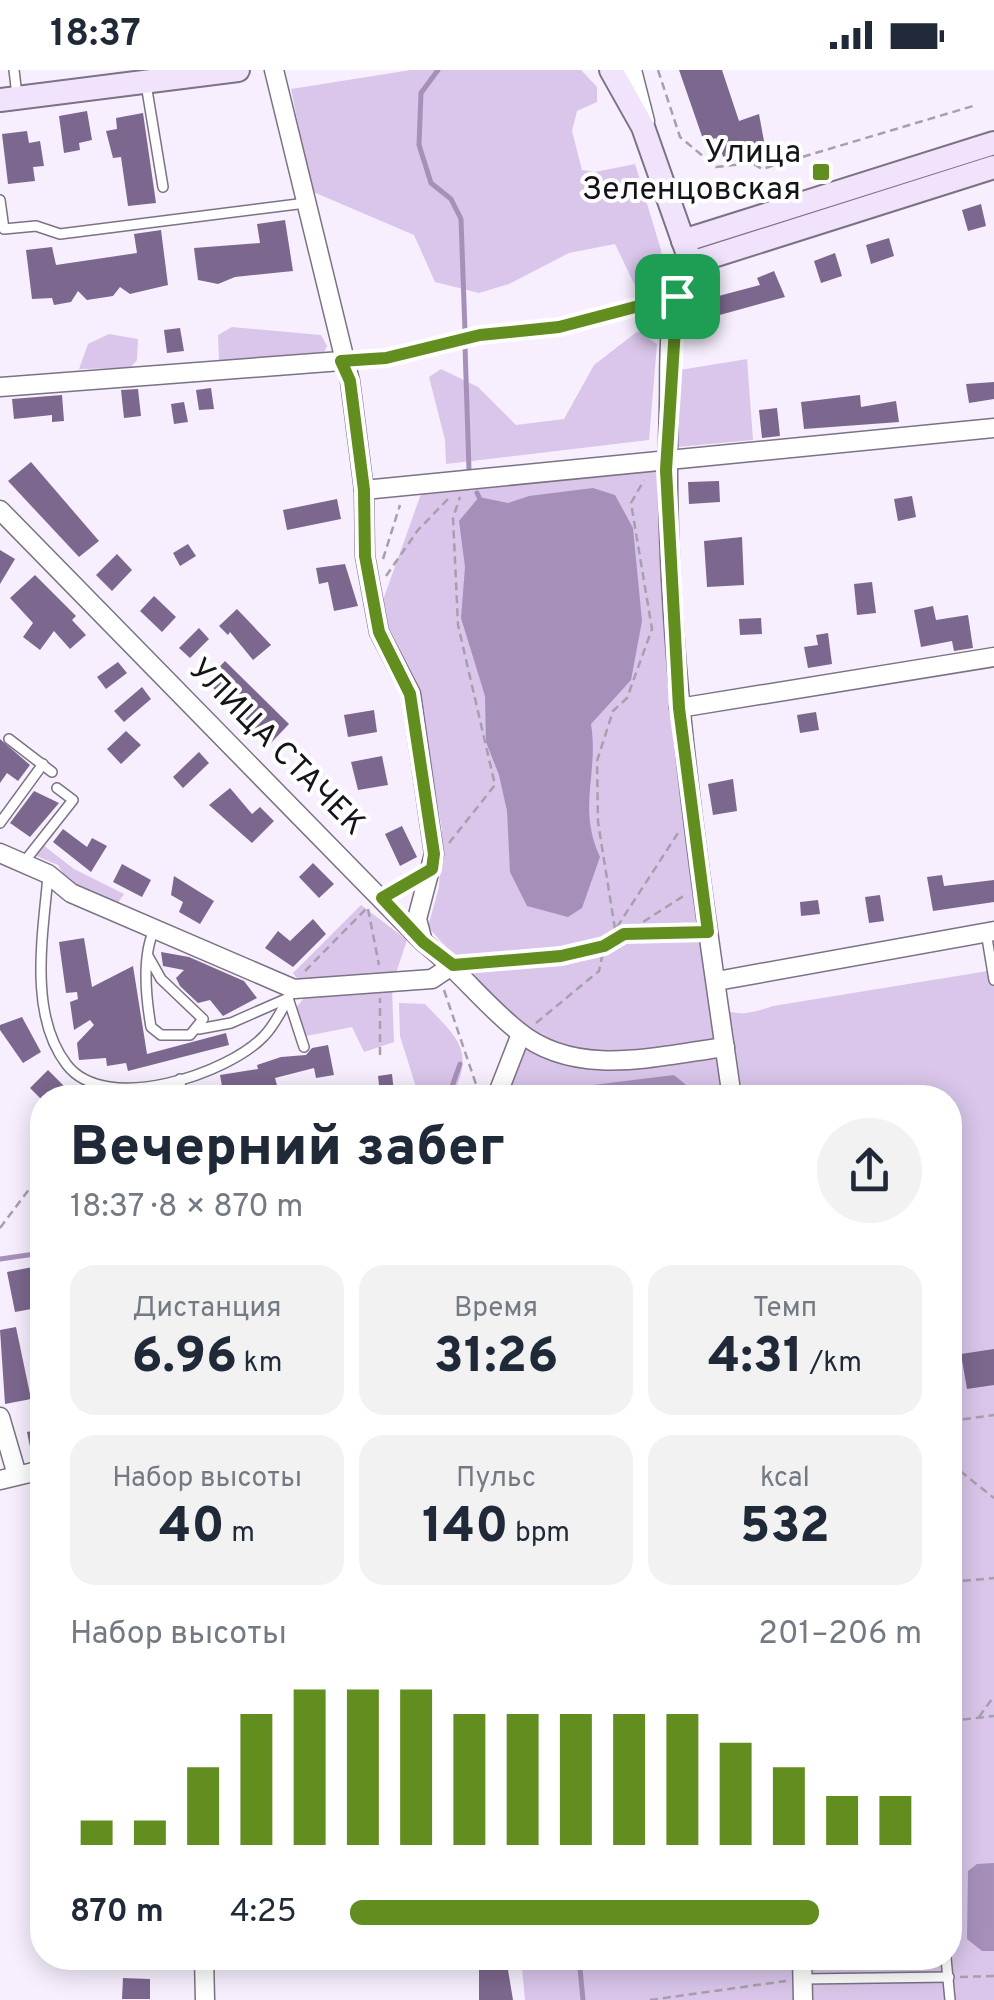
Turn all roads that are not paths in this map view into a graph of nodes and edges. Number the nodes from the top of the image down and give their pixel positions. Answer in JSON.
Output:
{"nodes":[{"id":1,"x":14,"y":70,"type":"edge"},
{"id":2,"x":238,"y":70,"type":"edge"},
{"id":3,"x":274,"y":70,"type":"edge"},
{"id":4,"x":611,"y":70,"type":"edge"},
{"id":5,"x":632,"y":70,"type":"edge"},
{"id":6,"x":146,"y":82,"type":"junction"},
{"id":7,"x":9,"y":99,"type":"edge"},
{"id":8,"x":994,"y":142,"type":"edge"},
{"id":9,"x":656,"y":160,"type":"junction"},
{"id":10,"x":994,"y":168,"type":"edge"},
{"id":11,"x":162,"y":187,"type":"dead end"},
{"id":12,"x":0,"y":200,"type":"edge"},
{"id":13,"x":309,"y":202,"type":"junction"},
{"id":14,"x":687,"y":252,"type":"junction"},
{"id":15,"x":341,"y":361,"type":"junction"},
{"id":16,"x":0,"y":387,"type":"edge"},
{"id":17,"x":994,"y":428,"type":"edge"},
{"id":18,"x":661,"y":461,"type":"junction"},
{"id":19,"x":364,"y":490,"type":"junction"},
{"id":20,"x":0,"y":510,"type":"edge"},
{"id":21,"x":994,"y":657,"type":"edge"},
{"id":22,"x":679,"y":708,"type":"junction"},
{"id":23,"x":9,"y":738,"type":"dead end"},
{"id":24,"x":43,"y":764,"type":"junction"},
{"id":25,"x":52,"y":772,"type":"dead end"},
{"id":26,"x":58,"y":788,"type":"dead end"},
{"id":27,"x":0,"y":824,"type":"edge"},
{"id":28,"x":0,"y":853,"type":"edge"},
{"id":29,"x":24,"y":862,"type":"junction"},
{"id":30,"x":48,"y":874,"type":"junction"},
{"id":31,"x":155,"y":928,"type":"junction"},
{"id":32,"x":990,"y":931,"type":"edge"},
{"id":33,"x":423,"y":942,"type":"junction"},
{"id":34,"x":148,"y":956,"type":"junction"},
{"id":35,"x":446,"y":970,"type":"junction"},
{"id":36,"x":994,"y":980,"type":"edge"},
{"id":37,"x":717,"y":982,"type":"junction"},
{"id":38,"x":291,"y":994,"type":"junction"},
{"id":39,"x":199,"y":1029,"type":"junction"},
{"id":40,"x":516,"y":1030,"type":"junction"},
{"id":41,"x":304,"y":1047,"type":"dead end"},
{"id":42,"x":725,"y":1047,"type":"junction"},
{"id":43,"x":180,"y":1080,"type":"junction"},
{"id":44,"x":104,"y":1085,"type":"edge"},
{"id":45,"x":147,"y":1085,"type":"edge"},
{"id":46,"x":181,"y":1085,"type":"edge"},
{"id":47,"x":500,"y":1085,"type":"edge"},
{"id":48,"x":730,"y":1085,"type":"edge"},
{"id":49,"x":1,"y":1423,"type":"edge"},
{"id":50,"x":9,"y":1477,"type":"edge"},
{"id":51,"x":204,"y":1970,"type":"edge"},
{"id":52,"x":803,"y":1970,"type":"edge"},
{"id":53,"x":947,"y":1970,"type":"edge"},
{"id":54,"x":948,"y":1977,"type":"junction"},
{"id":55,"x":803,"y":1979,"type":"junction"},
{"id":56,"x":205,"y":2000,"type":"edge"},
{"id":57,"x":804,"y":2000,"type":"edge"},
{"id":58,"x":950,"y":2000,"type":"edge"}],
"edges":[{"from":1,"to":7,"type":"lane"},
{"from":2,"to":6,"type":"main road"},
{"from":3,"to":13,"type":"street"},
{"from":4,"to":9,"type":"main road"},
{"from":5,"to":9,"type":"street"},
{"from":6,"to":7,"type":"main road"},
{"from":6,"to":11,"type":"lane"},
{"from":8,"to":14,"type":"main road"},
{"from":9,"to":14,"type":"main road"},
{"from":10,"to":14,"type":"main road"},
{"from":12,"to":13,"type":"lane"},
{"from":13,"to":15,"type":"street"},
{"from":14,"to":18,"type":"street"},
{"from":15,"to":16,"type":"street"},
{"from":15,"to":19,"type":"street"},
{"from":17,"to":18,"type":"street"},
{"from":18,"to":19,"type":"street"},
{"from":18,"to":22,"type":"street"},
{"from":19,"to":33,"type":"street"},
{"from":20,"to":33,"type":"street","name":"УЛИЦА СТАЧЕК"},
{"from":21,"to":22,"type":"street"},
{"from":22,"to":37,"type":"street"},
{"from":23,"to":24,"type":"lane"},
{"from":24,"to":25,"type":"lane"},
{"from":24,"to":27,"type":"lane"},
{"from":26,"to":29,"type":"lane"},
{"from":28,"to":29,"type":"street"},
{"from":29,"to":30,"type":"street"},
{"from":30,"to":31,"type":"street"},
{"from":30,"to":44,"type":"lane"},
{"from":31,"to":34,"type":"lane"},
{"from":31,"to":38,"type":"street"},
{"from":32,"to":36,"type":"lane"},
{"from":32,"to":37,"type":"street"},
{"from":33,"to":35,"type":"street","name":"УЛИЦА СТАЧЕК"},
{"from":34,"to":39,"type":"lane"},
{"from":34,"to":39,"type":"lane"},
{"from":35,"to":38,"type":"street"},
{"from":35,"to":40,"type":"street","name":"УЛИЦА СТАЧЕК"},
{"from":37,"to":42,"type":"street"},
{"from":38,"to":39,"type":"lane"},
{"from":38,"to":41,"type":"lane"},
{"from":38,"to":43,"type":"lane"},
{"from":40,"to":42,"type":"street"},
{"from":40,"to":47,"type":"street"},
{"from":42,"to":48,"type":"street"},
{"from":43,"to":45,"type":"lane"},
{"from":43,"to":46,"type":"lane"},
{"from":49,"to":50,"type":"street"},
{"from":51,"to":56,"type":"street"},
{"from":52,"to":55,"type":"street"},
{"from":53,"to":54,"type":"lane"},
{"from":54,"to":55,"type":"lane"},
{"from":54,"to":58,"type":"lane"},
{"from":55,"to":57,"type":"street"}]}
